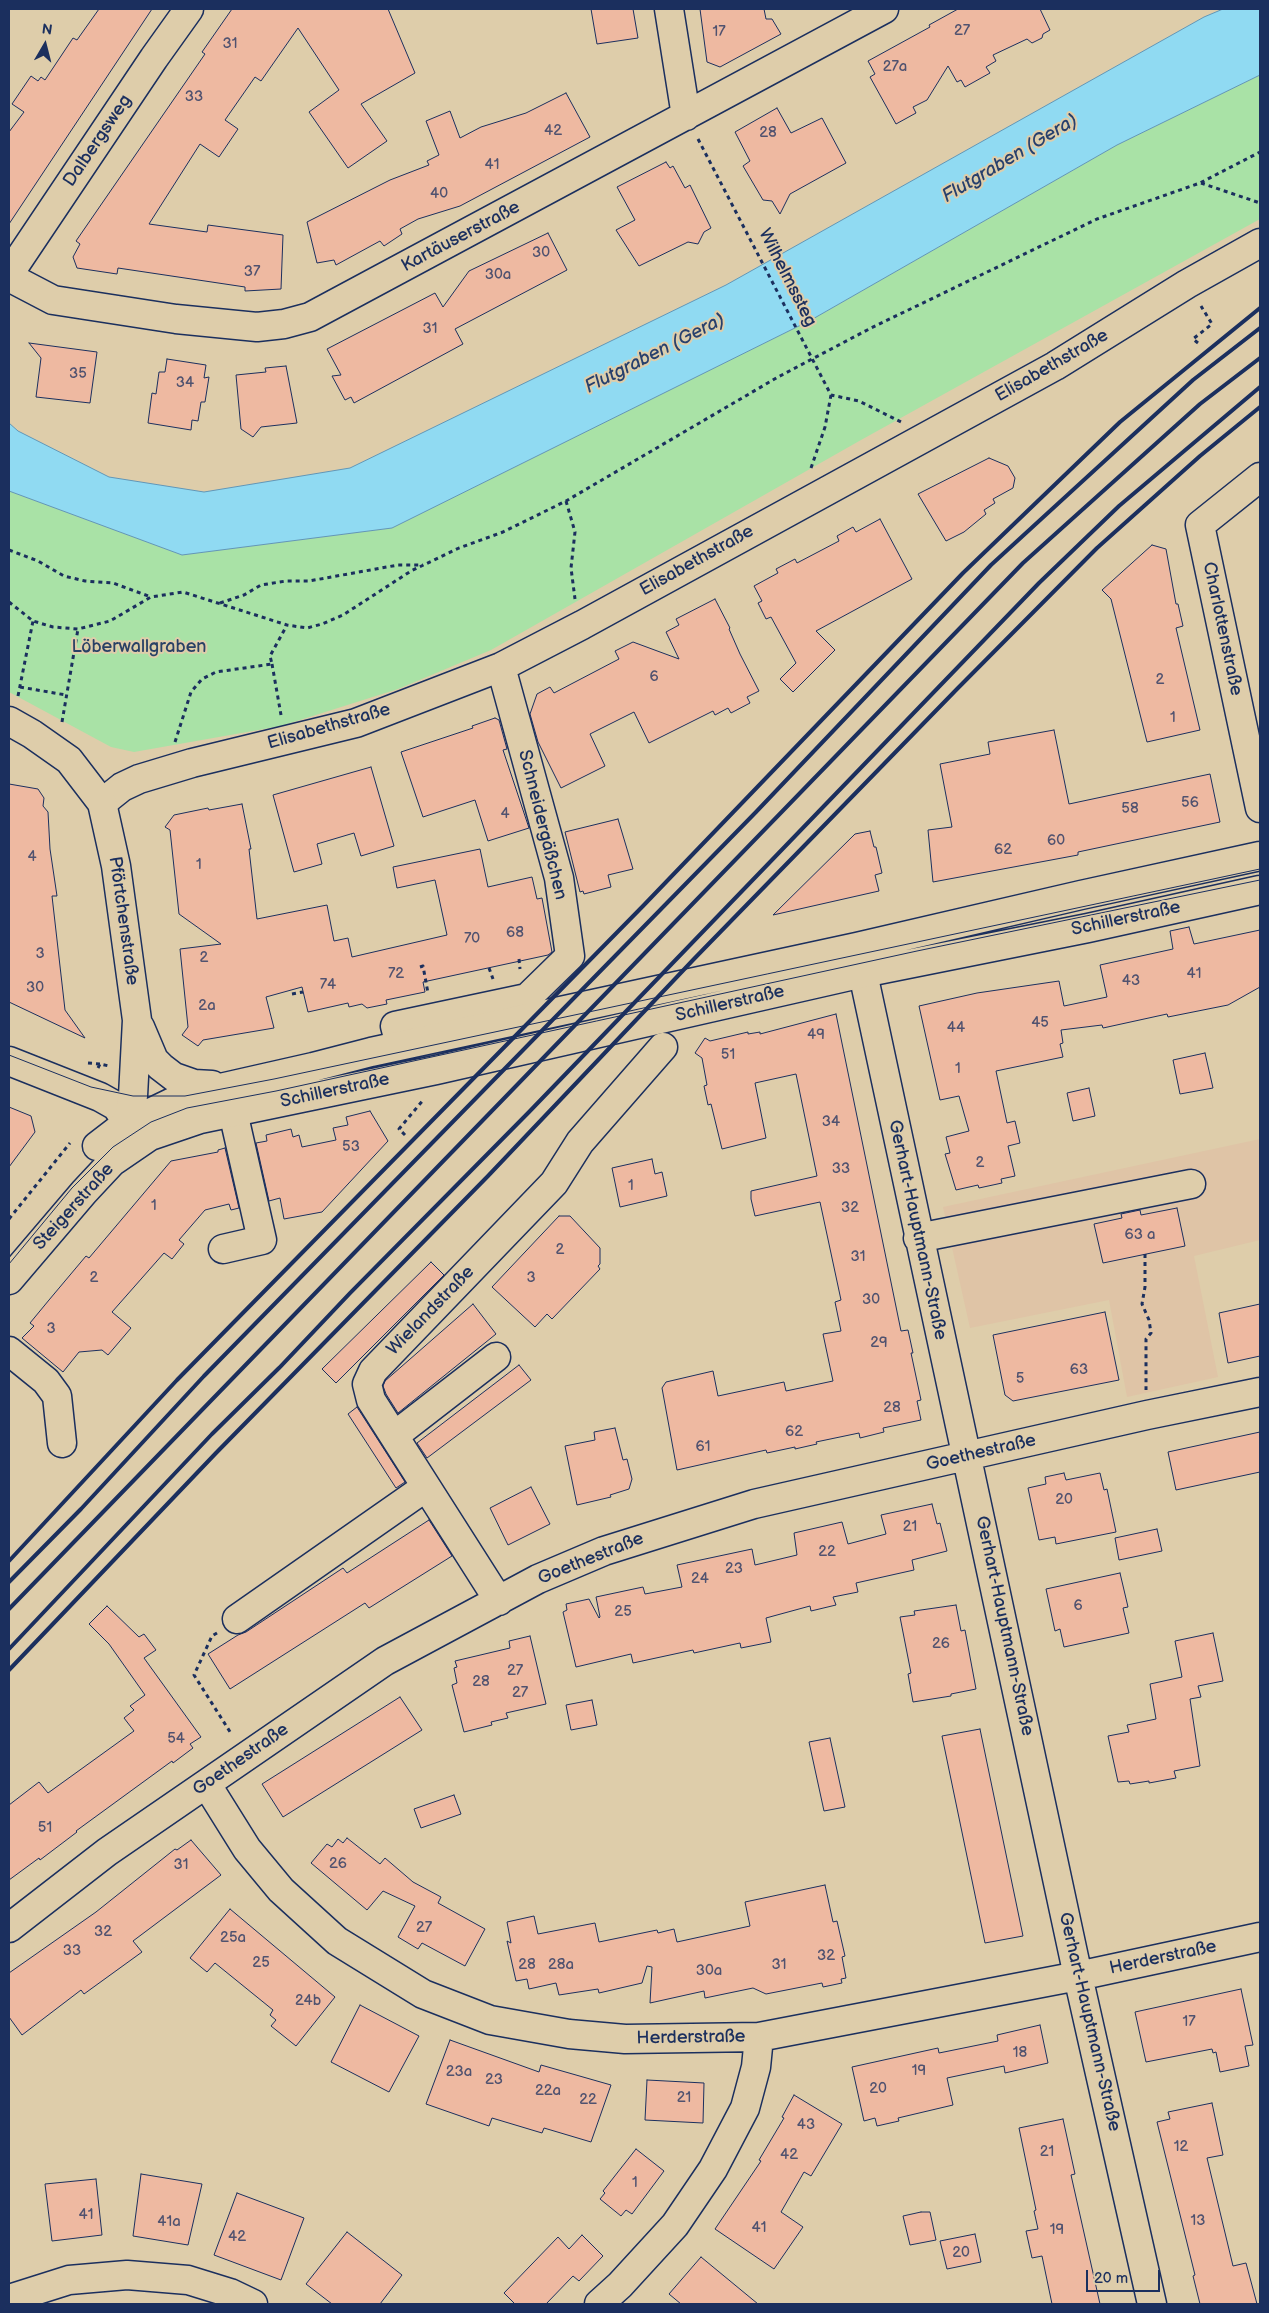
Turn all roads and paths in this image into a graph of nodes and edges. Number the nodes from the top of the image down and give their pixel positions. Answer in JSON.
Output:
{"nodes":[{"id":1,"x":190,"y":9,"type":"edge"},
{"id":2,"x":669,"y":9,"type":"edge"},
{"id":3,"x":884,"y":9,"type":"edge"},
{"id":4,"x":686,"y":116,"type":"junction"},
{"id":5,"x":1260,"y":152,"type":"edge"},
{"id":6,"x":1200,"y":182,"type":"junction"},
{"id":7,"x":1260,"y":203,"type":"edge"},
{"id":8,"x":1260,"y":243,"type":"edge"},
{"id":9,"x":9,"y":276,"type":"edge"},
{"id":10,"x":1212,"y":324,"type":"dead end"},
{"id":11,"x":1198,"y":343,"type":"dead end"},
{"id":12,"x":813,"y":359,"type":"junction"},
{"id":13,"x":831,"y":395,"type":"junction"},
{"id":14,"x":907,"y":425,"type":"dead end"},
{"id":15,"x":1260,"y":477,"type":"edge"},
{"id":16,"x":818,"y":494,"type":"junction"},
{"id":17,"x":566,"y":501,"type":"junction"},
{"id":18,"x":9,"y":550,"type":"edge"},
{"id":19,"x":424,"y":565,"type":"junction"},
{"id":20,"x":151,"y":597,"type":"junction"},
{"id":21,"x":9,"y":602,"type":"edge"},
{"id":22,"x":575,"y":602,"type":"dead end"},
{"id":23,"x":219,"y":603,"type":"junction"},
{"id":24,"x":33,"y":621,"type":"junction"},
{"id":25,"x":287,"y":625,"type":"junction"},
{"id":26,"x":78,"y":629,"type":"junction"},
{"id":27,"x":272,"y":664,"type":"junction"},
{"id":28,"x":501,"y":666,"type":"junction"},
{"id":29,"x":20,"y":687,"type":"junction"},
{"id":30,"x":18,"y":695,"type":"dead end"},
{"id":31,"x":66,"y":695,"type":"junction"},
{"id":32,"x":65,"y":703,"type":"dead end"},
{"id":33,"x":279,"y":705,"type":"dead end"},
{"id":34,"x":9,"y":721,"type":"edge"},
{"id":35,"x":172,"y":750,"type":"dead end"},
{"id":36,"x":102,"y":804,"type":"junction"},
{"id":37,"x":1260,"y":808,"type":"edge"},
{"id":38,"x":1260,"y":856,"type":"edge"},
{"id":39,"x":1260,"y":890,"type":"edge"},
{"id":40,"x":860,"y":960,"type":"junction"},
{"id":41,"x":420,"y":967,"type":"dead end"},
{"id":42,"x":304,"y":992,"type":"dead end"},
{"id":43,"x":292,"y":994,"type":"dead end"},
{"id":44,"x":430,"y":1002,"type":"dead end"},
{"id":45,"x":137,"y":1020,"type":"junction"},
{"id":46,"x":400,"y":1045,"type":"junction"},
{"id":47,"x":663,"y":1047,"type":"dead end"},
{"id":48,"x":9,"y":1061,"type":"edge"},
{"id":49,"x":224,"y":1086,"type":"junction"},
{"id":50,"x":421,"y":1103,"type":"dead end"},
{"id":51,"x":234,"y":1112,"type":"junction"},
{"id":52,"x":200,"y":1119,"type":"joint"},
{"id":53,"x":128,"y":1123,"type":"junction"},
{"id":54,"x":405,"y":1135,"type":"dead end"},
{"id":55,"x":95,"y":1148,"type":"junction"},
{"id":56,"x":1191,"y":1184,"type":"dead end"},
{"id":57,"x":9,"y":1219,"type":"edge"},
{"id":58,"x":918,"y":1238,"type":"junction"},
{"id":59,"x":223,"y":1249,"type":"dead end"},
{"id":60,"x":1145,"y":1254,"type":"dead end"},
{"id":61,"x":9,"y":1280,"type":"edge"},
{"id":62,"x":9,"y":1351,"type":"edge"},
{"id":63,"x":496,"y":1356,"type":"dead end"},
{"id":64,"x":1260,"y":1392,"type":"edge"},
{"id":65,"x":1148,"y":1415,"type":"junction"},
{"id":66,"x":394,"y":1436,"type":"junction"},
{"id":67,"x":62,"y":1443,"type":"dead end"},
{"id":68,"x":968,"y":1456,"type":"junction"},
{"id":69,"x":426,"y":1487,"type":"junction"},
{"id":70,"x":499,"y":1601,"type":"junction"},
{"id":71,"x":237,"y":1619,"type":"joint"},
{"id":72,"x":234,"y":1739,"type":"dead end"},
{"id":73,"x":208,"y":1785,"type":"junction"},
{"id":74,"x":9,"y":1928,"type":"edge"},
{"id":75,"x":1260,"y":1937,"type":"edge"},
{"id":76,"x":1078,"y":1976,"type":"junction"},
{"id":77,"x":759,"y":2037,"type":"junction"},
{"id":78,"x":9,"y":2299,"type":"edge"},
{"id":79,"x":253,"y":2304,"type":"edge"},
{"id":80,"x":599,"y":2304,"type":"edge"},
{"id":81,"x":1152,"y":2304,"type":"edge"}],
"edges":[{"from":1,"to":9,"type":"street","name":"Dalbergsweg"},
{"from":2,"to":4,"type":"street"},
{"from":3,"to":4,"type":"street","name":"Kartäuserstraße"},
{"from":4,"to":9,"type":"street","name":"Kartäuserstraße"},
{"from":4,"to":12,"type":"path","name":"Wilhelmssteg"},
{"from":5,"to":6,"type":"path"},
{"from":6,"to":7,"type":"path"},
{"from":6,"to":12,"type":"path"},
{"from":8,"to":16,"type":"street","name":"Elisabethstraße"},
{"from":10,"to":11,"type":"path"},
{"from":12,"to":13,"type":"path","name":"Wilhelmssteg"},
{"from":12,"to":17,"type":"path"},
{"from":13,"to":14,"type":"path"},
{"from":13,"to":16,"type":"path"},
{"from":15,"to":37,"type":"street","name":"Charlottenstraße"},
{"from":16,"to":28,"type":"street","name":"Elisabethstraße"},
{"from":17,"to":19,"type":"path"},
{"from":17,"to":22,"type":"path"},
{"from":18,"to":20,"type":"path"},
{"from":19,"to":23,"type":"path"},
{"from":19,"to":25,"type":"path"},
{"from":20,"to":23,"type":"path"},
{"from":20,"to":26,"type":"path"},
{"from":21,"to":24,"type":"path"},
{"from":23,"to":25,"type":"path"},
{"from":24,"to":26,"type":"path"},
{"from":24,"to":29,"type":"path"},
{"from":25,"to":27,"type":"path"},
{"from":26,"to":31,"type":"path"},
{"from":27,"to":33,"type":"path"},
{"from":27,"to":35,"type":"path"},
{"from":28,"to":36,"type":"street","name":"Elisabethstraße"},
{"from":28,"to":46,"type":"street","name":"Schneidergäßchen"},
{"from":29,"to":30,"type":"path"},
{"from":29,"to":31,"type":"path"},
{"from":31,"to":32,"type":"path"},
{"from":34,"to":36,"type":"street","name":"Pförtchenstraße"},
{"from":36,"to":45,"type":"street","name":"Pförtchenstraße"},
{"from":38,"to":40,"type":"street","name":"Schillerstraße"},
{"from":39,"to":40,"type":"street","name":"Schillerstraße"},
{"from":40,"to":46,"type":"street","name":"Schillerstraße"},
{"from":40,"to":51,"type":"street","name":"Schillerstraße"},
{"from":40,"to":58,"type":"street","name":"Gerhart-Hauptmann-Straße"},
{"from":41,"to":44,"type":"path"},
{"from":42,"to":43,"type":"path"},
{"from":45,"to":49,"type":"street"},
{"from":45,"to":53,"type":"street","name":"Pförtchenstraße"},
{"from":46,"to":49,"type":"street","name":"Schillerstraße"},
{"from":47,"to":66,"type":"street","name":"Wielandstraße"},
{"from":48,"to":53,"type":"street"},
{"from":49,"to":53,"type":"street","name":"Steigerstraße"},
{"from":50,"to":54,"type":"path"},
{"from":51,"to":52,"type":"street","name":"Schillerstraße"},
{"from":51,"to":59,"type":"street"},
{"from":52,"to":55,"type":"street","name":"Steigerstraße"},
{"from":53,"to":55,"type":"street","name":"Steigerstraße"},
{"from":55,"to":57,"type":"path"},
{"from":55,"to":61,"type":"street","name":"Steigerstraße"},
{"from":56,"to":58,"type":"street"},
{"from":58,"to":68,"type":"street","name":"Gerhart-Hauptmann-Straße"},
{"from":60,"to":65,"type":"path"},
{"from":62,"to":67,"type":"street"},
{"from":63,"to":66,"type":"street"},
{"from":64,"to":65,"type":"street","name":"Goethestraße"},
{"from":65,"to":68,"type":"street","name":"Goethestraße"},
{"from":66,"to":69,"type":"street","name":"Wielandstraße"},
{"from":68,"to":70,"type":"street","name":"Goethestraße"},
{"from":68,"to":76,"type":"street","name":"Gerhart-Hauptmann-Straße"},
{"from":69,"to":70,"type":"street","name":"Wielandstraße"},
{"from":69,"to":71,"type":"street"},
{"from":70,"to":73,"type":"street","name":"Goethestraße"},
{"from":71,"to":72,"type":"path"},
{"from":73,"to":74,"type":"street","name":"Goethestraße"},
{"from":73,"to":77,"type":"street","name":"Herderstraße"},
{"from":75,"to":76,"type":"street","name":"Herderstraße"},
{"from":76,"to":77,"type":"street","name":"Herderstraße"},
{"from":76,"to":81,"type":"street","name":"Gerhart-Hauptmann-Straße"},
{"from":77,"to":80,"type":"street"},
{"from":78,"to":79,"type":"street"}]}
